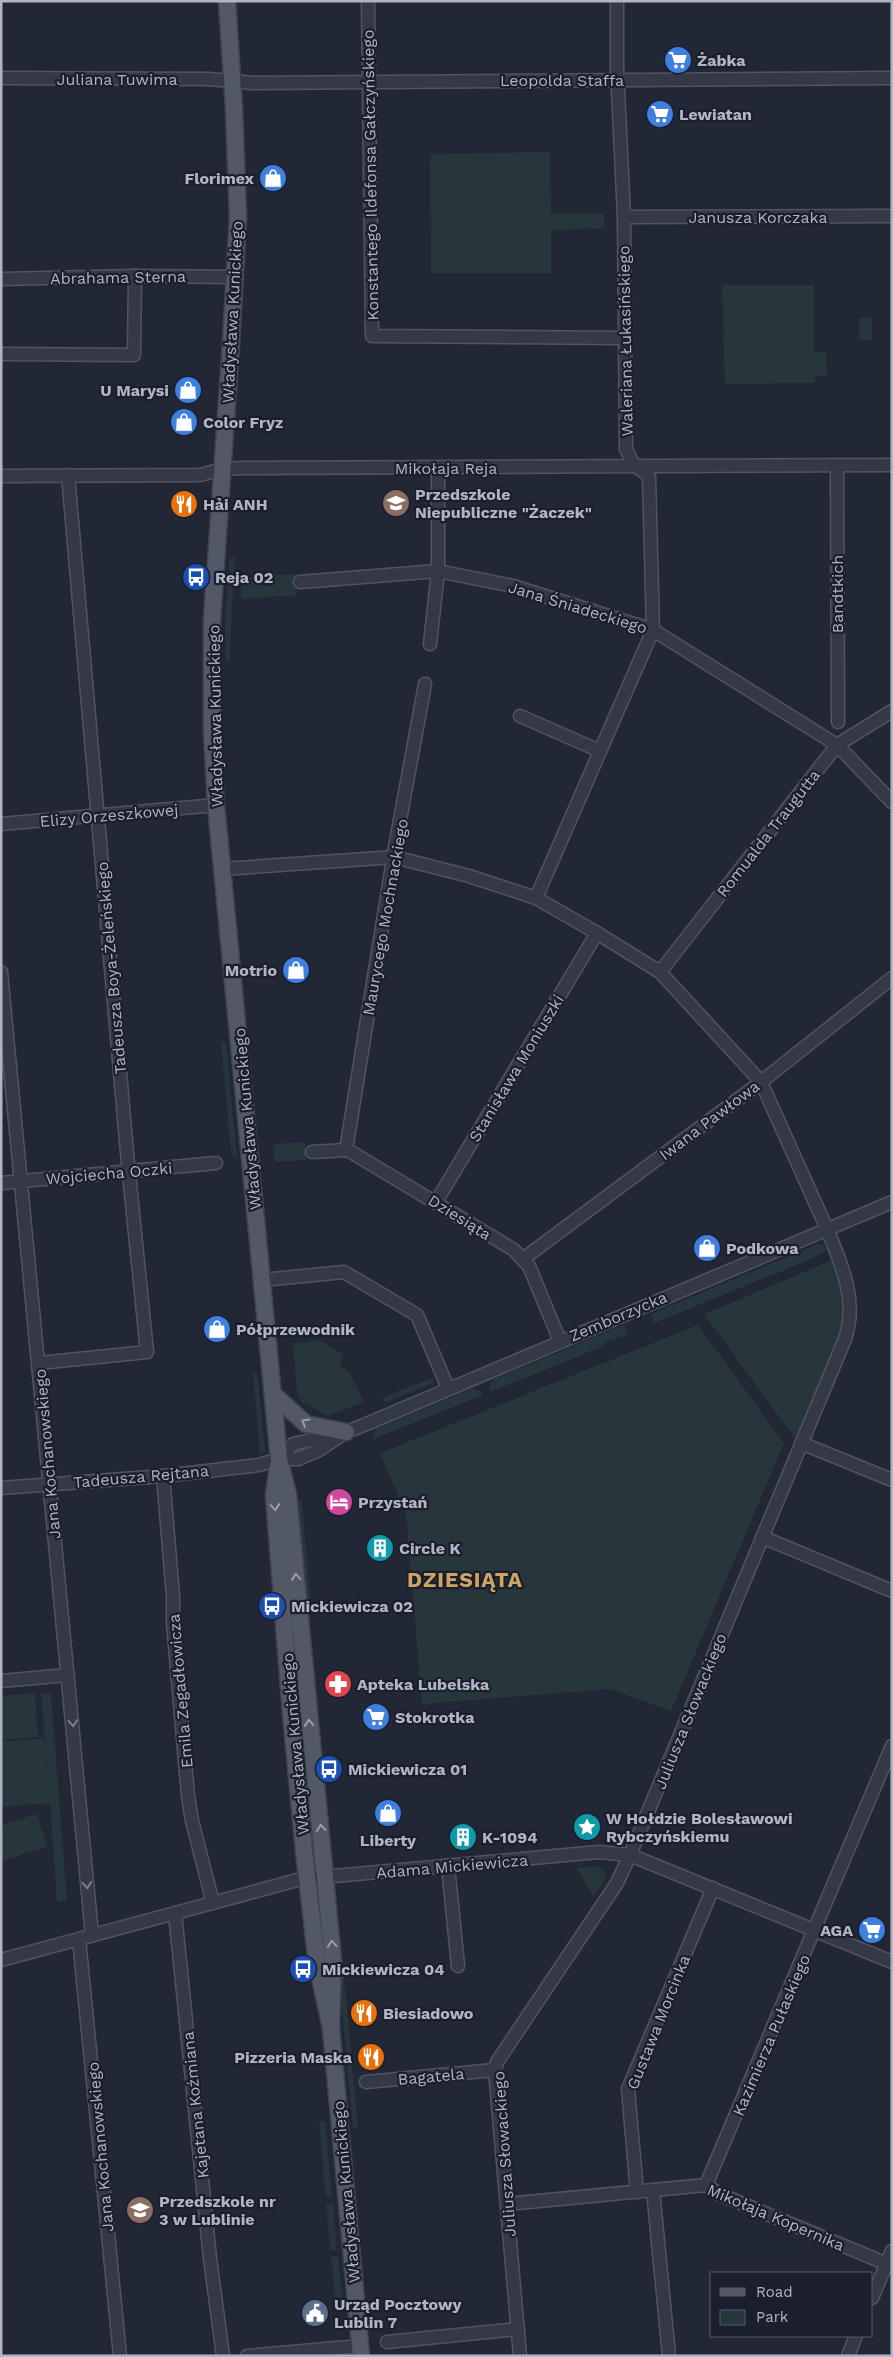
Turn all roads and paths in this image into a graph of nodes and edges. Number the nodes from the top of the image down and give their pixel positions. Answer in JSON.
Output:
{"nodes":[{"id":1,"x":227,"y":1,"type":"edge"},
{"id":2,"x":368,"y":1,"type":"edge"},
{"id":3,"x":617,"y":1,"type":"edge"},
{"id":4,"x":1,"y":78,"type":"edge"},
{"id":5,"x":892,"y":78,"type":"edge"},
{"id":6,"x":618,"y":79,"type":"junction"},
{"id":7,"x":368,"y":81,"type":"junction"},
{"id":8,"x":232,"y":82,"type":"junction"},
{"id":9,"x":892,"y":216,"type":"edge"},
{"id":10,"x":624,"y":217,"type":"junction"},
{"id":11,"x":135,"y":276,"type":"junction"},
{"id":12,"x":235,"y":277,"type":"junction"},
{"id":13,"x":1,"y":279,"type":"edge"},
{"id":14,"x":624,"y":338,"type":"junction"},
{"id":15,"x":1,"y":354,"type":"edge"},
{"id":16,"x":634,"y":465,"type":"junction"},
{"id":17,"x":892,"y":465,"type":"edge"},
{"id":18,"x":837,"y":466,"type":"junction"},
{"id":19,"x":438,"y":469,"type":"junction"},
{"id":20,"x":223,"y":470,"type":"junction"},
{"id":21,"x":68,"y":475,"type":"junction"},
{"id":22,"x":1,"y":476,"type":"edge"},
{"id":23,"x":438,"y":571,"type":"junction"},
{"id":24,"x":300,"y":582,"type":"dead end"},
{"id":25,"x":654,"y":630,"type":"junction"},
{"id":26,"x":430,"y":644,"type":"dead end"},
{"id":27,"x":425,"y":684,"type":"dead end"},
{"id":28,"x":892,"y":711,"type":"edge"},
{"id":29,"x":520,"y":716,"type":"dead end"},
{"id":30,"x":838,"y":722,"type":"dead end"},
{"id":31,"x":837,"y":745,"type":"junction"},
{"id":32,"x":600,"y":751,"type":"junction"},
{"id":33,"x":892,"y":802,"type":"edge"},
{"id":34,"x":216,"y":805,"type":"junction"},
{"id":35,"x":98,"y":816,"type":"junction"},
{"id":36,"x":1,"y":824,"type":"edge"},
{"id":37,"x":394,"y":857,"type":"junction"},
{"id":38,"x":223,"y":869,"type":"junction"},
{"id":39,"x":536,"y":898,"type":"junction"},
{"id":40,"x":597,"y":933,"type":"junction"},
{"id":41,"x":1,"y":972,"type":"edge"},
{"id":42,"x":660,"y":972,"type":"junction"},
{"id":43,"x":892,"y":978,"type":"edge"},
{"id":44,"x":761,"y":1082,"type":"junction"},
{"id":45,"x":346,"y":1150,"type":"junction"},
{"id":46,"x":312,"y":1152,"type":"dead end"},
{"id":47,"x":216,"y":1163,"type":"dead end"},
{"id":48,"x":128,"y":1171,"type":"junction"},
{"id":49,"x":22,"y":1181,"type":"junction"},
{"id":50,"x":1,"y":1183,"type":"edge"},
{"id":51,"x":436,"y":1202,"type":"junction"},
{"id":52,"x":892,"y":1202,"type":"edge"},
{"id":53,"x":827,"y":1229,"type":"junction"},
{"id":54,"x":523,"y":1259,"type":"junction"},
{"id":55,"x":262,"y":1280,"type":"junction"},
{"id":56,"x":560,"y":1341,"type":"junction"},
{"id":57,"x":39,"y":1363,"type":"junction"},
{"id":58,"x":448,"y":1388,"type":"junction"},
{"id":59,"x":273,"y":1394,"type":"junction"},
{"id":60,"x":346,"y":1432,"type":"junction"},
{"id":61,"x":801,"y":1443,"type":"junction"},
{"id":62,"x":279,"y":1459,"type":"junction"},
{"id":63,"x":163,"y":1476,"type":"junction"},
{"id":64,"x":892,"y":1480,"type":"edge"},
{"id":65,"x":49,"y":1484,"type":"junction"},
{"id":66,"x":1,"y":1488,"type":"edge"},
{"id":67,"x":762,"y":1537,"type":"junction"},
{"id":68,"x":892,"y":1591,"type":"edge"},
{"id":69,"x":68,"y":1675,"type":"junction"},
{"id":70,"x":1,"y":1681,"type":"edge"},
{"id":71,"x":892,"y":1746,"type":"edge"},
{"id":72,"x":630,"y":1854,"type":"junction"},
{"id":73,"x":448,"y":1866,"type":"junction"},
{"id":74,"x":326,"y":1876,"type":"junction"},
{"id":75,"x":307,"y":1878,"type":"junction"},
{"id":76,"x":713,"y":1888,"type":"junction"},
{"id":77,"x":213,"y":1903,"type":"junction"},
{"id":78,"x":175,"y":1913,"type":"junction"},
{"id":79,"x":814,"y":1930,"type":"junction"},
{"id":80,"x":92,"y":1936,"type":"junction"},
{"id":81,"x":79,"y":1939,"type":"junction"},
{"id":82,"x":1,"y":1960,"type":"edge"},
{"id":83,"x":892,"y":1962,"type":"edge"},
{"id":84,"x":458,"y":1966,"type":"dead end"},
{"id":85,"x":331,"y":2028,"type":"junction"},
{"id":86,"x":495,"y":2070,"type":"junction"},
{"id":87,"x":366,"y":2082,"type":"dead end"},
{"id":88,"x":706,"y":2185,"type":"junction"},
{"id":89,"x":654,"y":2190,"type":"junction"},
{"id":90,"x":637,"y":2192,"type":"junction"},
{"id":91,"x":507,"y":2204,"type":"junction"},
{"id":92,"x":892,"y":2251,"type":"edge"},
{"id":93,"x":889,"y":2265,"type":"edge"},
{"id":94,"x":873,"y":2296,"type":"edge"},
{"id":95,"x":518,"y":2329,"type":"junction"},
{"id":96,"x":856,"y":2337,"type":"edge"},
{"id":97,"x":387,"y":2342,"type":"dead end"},
{"id":98,"x":360,"y":2351,"type":"edge"},
{"id":99,"x":120,"y":2356,"type":"edge"},
{"id":100,"x":222,"y":2356,"type":"edge"},
{"id":101,"x":247,"y":2356,"type":"edge"},
{"id":102,"x":520,"y":2356,"type":"edge"},
{"id":103,"x":669,"y":2356,"type":"edge"},
{"id":104,"x":848,"y":2356,"type":"edge"}],
"edges":[{"from":1,"to":8,"type":"main road","name":"Władysława Kunickiego"},
{"from":2,"to":7,"type":"street","name":"Konstantego Ildefonsa Gałczyńskiego"},
{"from":3,"to":6,"type":"street","name":"Waleriana Łukasińskiego"},
{"from":4,"to":8,"type":"street","name":"Juliana Tuwima"},
{"from":5,"to":6,"type":"street","name":"Leopolda Staffa"},
{"from":6,"to":7,"type":"street","name":"Leopolda Staffa"},
{"from":6,"to":10,"type":"street","name":"Waleriana Łukasińskiego"},
{"from":7,"to":8,"type":"street","name":"Leopolda Staffa"},
{"from":7,"to":14,"type":"street","name":"Konstantego Ildefonsa Gałczyńskiego"},
{"from":8,"to":12,"type":"main road","name":"Władysława Kunickiego"},
{"from":9,"to":10,"type":"street","name":"Janusza Korczaka"},
{"from":10,"to":14,"type":"street","name":"Waleriana Łukasińskiego"},
{"from":11,"to":12,"type":"street","name":"Abrahama Sterna"},
{"from":11,"to":13,"type":"street","name":"Abrahama Sterna"},
{"from":11,"to":15,"type":"street"},
{"from":12,"to":20,"type":"main road","name":"Władysława Kunickiego"},
{"from":14,"to":16,"type":"street","name":"Waleriana Łukasińskiego"},
{"from":16,"to":18,"type":"street","name":"Mikołaja Reja"},
{"from":16,"to":19,"type":"street","name":"Mikołaja Reja"},
{"from":16,"to":25,"type":"street","name":"Waleriana Łukasińskiego"},
{"from":17,"to":18,"type":"street","name":"Mikołaja Reja"},
{"from":18,"to":30,"type":"street","name":"Bandtkich"},
{"from":19,"to":20,"type":"street","name":"Mikołaja Reja"},
{"from":19,"to":23,"type":"street"},
{"from":20,"to":21,"type":"street","name":"Mikołaja Reja"},
{"from":20,"to":34,"type":"main road","name":"Władysława Kunickiego"},
{"from":21,"to":22,"type":"street","name":"Mikołaja Reja"},
{"from":21,"to":35,"type":"street","name":"Tadeusza Boya-Żeleńskiego"},
{"from":23,"to":24,"type":"street","name":"Jana Śniadeckiego"},
{"from":23,"to":25,"type":"street","name":"Jana Śniadeckiego"},
{"from":23,"to":26,"type":"street"},
{"from":25,"to":31,"type":"street","name":"Jana Śniadeckiego"},
{"from":25,"to":32,"type":"street","name":"Waleriana Łukasińskiego"},
{"from":27,"to":37,"type":"street","name":"Maurycego Mochnackiego"},
{"from":28,"to":31,"type":"street","name":"Romualda Traugutta"},
{"from":29,"to":32,"type":"street"},
{"from":31,"to":33,"type":"street","name":"Jana Śniadeckiego"},
{"from":31,"to":42,"type":"street","name":"Romualda Traugutta"},
{"from":32,"to":39,"type":"street","name":"Waleriana Łukasińskiego"},
{"from":34,"to":35,"type":"street","name":"Elizy Orzeszkowej"},
{"from":34,"to":38,"type":"main road","name":"Władysława Kunickiego"},
{"from":35,"to":36,"type":"street","name":"Elizy Orzeszkowej"},
{"from":35,"to":48,"type":"street","name":"Tadeusza Boya-Żeleńskiego"},
{"from":37,"to":38,"type":"street","name":"Juliusza Słowackiego"},
{"from":37,"to":39,"type":"street","name":"Juliusza Słowackiego"},
{"from":37,"to":45,"type":"street","name":"Maurycego Mochnackiego"},
{"from":38,"to":55,"type":"main road","name":"Władysława Kunickiego"},
{"from":39,"to":40,"type":"street","name":"Juliusza Słowackiego"},
{"from":40,"to":42,"type":"street","name":"Juliusza Słowackiego"},
{"from":40,"to":51,"type":"street","name":"Stanisława Moniuszki"},
{"from":41,"to":49,"type":"street","name":"Jana Kochanowskiego"},
{"from":42,"to":44,"type":"street","name":"Juliusza Słowackiego"},
{"from":43,"to":44,"type":"street","name":"Iwana Pawłowa"},
{"from":44,"to":53,"type":"street","name":"Juliusza Słowackiego"},
{"from":44,"to":54,"type":"street","name":"Iwana Pawłowa"},
{"from":45,"to":46,"type":"street"},
{"from":45,"to":51,"type":"street","name":"Dziesiąta"},
{"from":47,"to":48,"type":"street","name":"Wojciecha Oczki"},
{"from":48,"to":49,"type":"street","name":"Wojciecha Oczki"},
{"from":48,"to":57,"type":"street","name":"Tadeusza Boya-Żeleńskiego"},
{"from":49,"to":50,"type":"street","name":"Wojciecha Oczki"},
{"from":49,"to":57,"type":"street","name":"Jana Kochanowskiego"},
{"from":51,"to":54,"type":"street","name":"Dziesiąta"},
{"from":52,"to":53,"type":"street","name":"Zemborzycka"},
{"from":53,"to":56,"type":"street","name":"Zemborzycka"},
{"from":53,"to":61,"type":"street","name":"Juliusza Słowackiego"},
{"from":54,"to":56,"type":"street","name":"Dziesiąta"},
{"from":55,"to":58,"type":"street"},
{"from":55,"to":59,"type":"main road","name":"Władysława Kunickiego"},
{"from":56,"to":58,"type":"street","name":"Zemborzycka"},
{"from":57,"to":65,"type":"street","name":"Jana Kochanowskiego"},
{"from":58,"to":60,"type":"street","name":"Zemborzycka"},
{"from":60,"to":59,"type":"main road","one_way":true},
{"from":59,"to":62,"type":"main road","name":"Władysława Kunickiego"},
{"from":60,"to":62,"type":"street","name":"Zemborzycka"},
{"from":61,"to":64,"type":"street"},
{"from":61,"to":67,"type":"street","name":"Juliusza Słowackiego"},
{"from":62,"to":63,"type":"street","name":"Tadeusza Rejtana"},
{"from":74,"to":62,"type":"main road","name":"Władysława Kunickiego","one_way":true},
{"from":62,"to":75,"type":"main road","name":"Władysława Kunickiego","one_way":true},
{"from":63,"to":65,"type":"street","name":"Tadeusza Rejtana"},
{"from":63,"to":77,"type":"street","name":"Emila Zegadłowicza"},
{"from":65,"to":66,"type":"street","name":"Tadeusza Rejtana"},
{"from":65,"to":69,"type":"street","name":"Jana Kochanowskiego"},
{"from":67,"to":68,"type":"street"},
{"from":67,"to":72,"type":"street","name":"Juliusza Słowackiego"},
{"from":69,"to":70,"type":"street"},
{"from":69,"to":80,"type":"street","name":"Jana Kochanowskiego","one_way":true},
{"from":71,"to":79,"type":"street","name":"Kazimierza Pułaskiego"},
{"from":72,"to":73,"type":"street","name":"Adama Mickiewicza"},
{"from":72,"to":76,"type":"street","name":"Adama Mickiewicza"},
{"from":72,"to":86,"type":"street","name":"Juliusza Słowackiego"},
{"from":73,"to":74,"type":"street","name":"Adama Mickiewicza"},
{"from":73,"to":84,"type":"street"},
{"from":74,"to":75,"type":"street","name":"Adama Mickiewicza"},
{"from":85,"to":74,"type":"main road","name":"Władysława Kunickiego","one_way":true},
{"from":75,"to":77,"type":"street","name":"Adama Mickiewicza"},
{"from":75,"to":85,"type":"main road","name":"Władysława Kunickiego"},
{"from":76,"to":79,"type":"street","name":"Adama Mickiewicza"},
{"from":76,"to":90,"type":"street","name":"Gustawa Morcinka"},
{"from":77,"to":78,"type":"street","name":"Adama Mickiewicza"},
{"from":78,"to":80,"type":"street","name":"Adama Mickiewicza"},
{"from":78,"to":100,"type":"street","name":"Kajetana Koźmiana"},
{"from":79,"to":83,"type":"street","name":"Adama Mickiewicza"},
{"from":79,"to":88,"type":"street","name":"Kazimierza Pułaskiego"},
{"from":80,"to":81,"type":"street","name":"Adama Mickiewicza"},
{"from":81,"to":82,"type":"street","name":"Adama Mickiewicza"},
{"from":81,"to":99,"type":"street","name":"Jana Kochanowskiego"},
{"from":85,"to":98,"type":"main road","name":"Władysława Kunickiego"},
{"from":86,"to":87,"type":"street","name":"Bagatela"},
{"from":86,"to":91,"type":"street","name":"Juliusza Słowackiego"},
{"from":88,"to":89,"type":"street","name":"Mikołaja Kopernika"},
{"from":88,"to":93,"type":"street","name":"Mikołaja Kopernika"},
{"from":89,"to":90,"type":"street","name":"Mikołaja Kopernika"},
{"from":89,"to":103,"type":"street"},
{"from":90,"to":91,"type":"street","name":"Mikołaja Kopernika"},
{"from":91,"to":95,"type":"street","name":"Juliusza Słowackiego"},
{"from":92,"to":93,"type":"street"},
{"from":93,"to":94,"type":"street"},
{"from":95,"to":97,"type":"street"},
{"from":95,"to":102,"type":"street","name":"Juliusza Słowackiego"},
{"from":96,"to":104,"type":"street"},
{"from":98,"to":101,"type":"street"}]}
